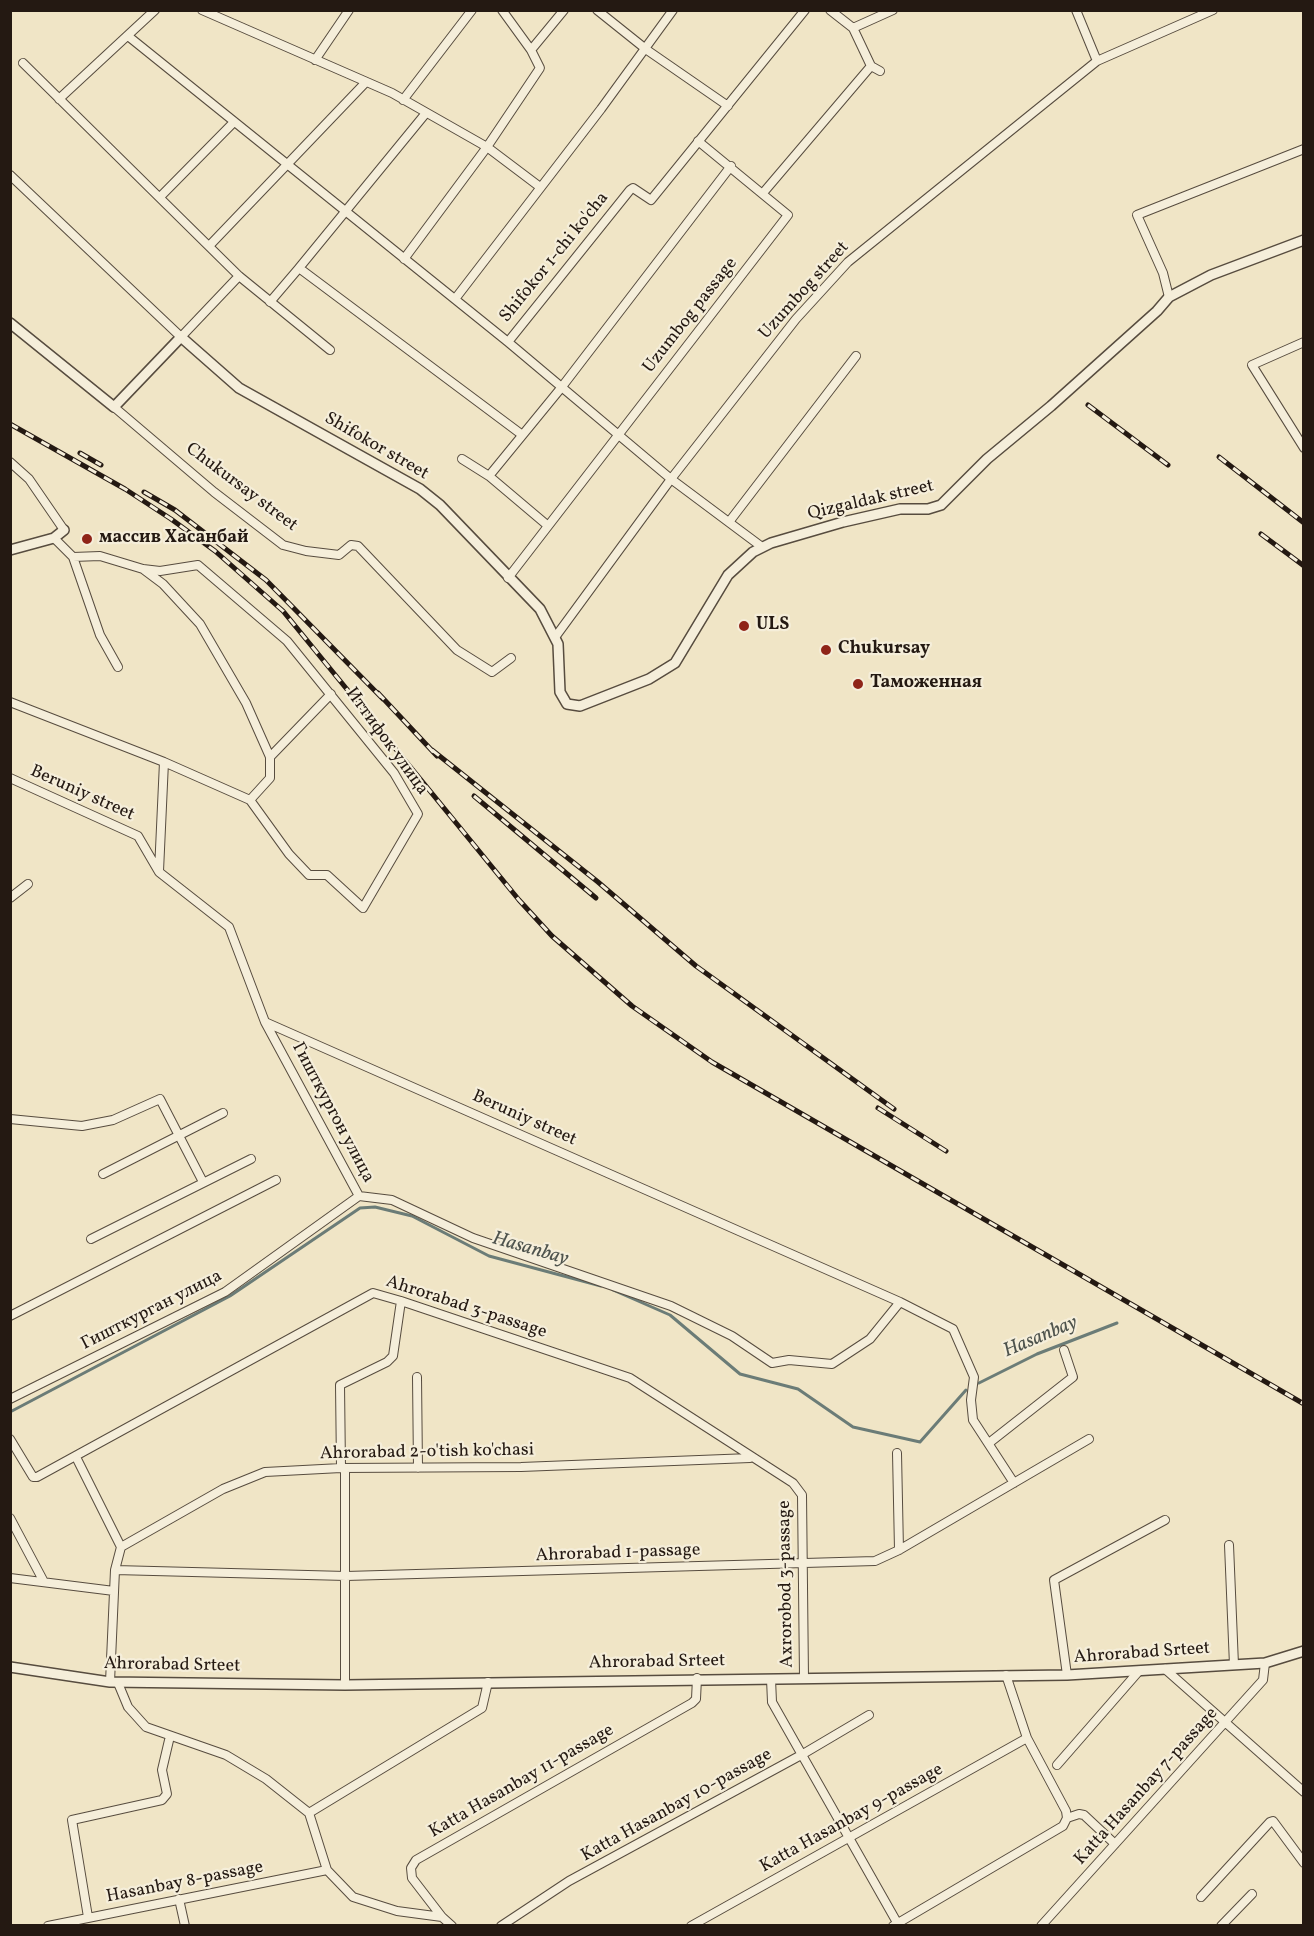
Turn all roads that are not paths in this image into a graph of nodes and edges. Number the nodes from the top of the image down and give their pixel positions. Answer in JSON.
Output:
{"nodes":[{"id":1,"x":155,"y":10,"type":"edge"},
{"id":2,"x":202,"y":10,"type":"edge"},
{"id":3,"x":350,"y":10,"type":"edge"},
{"id":4,"x":472,"y":10,"type":"edge"},
{"id":5,"x":502,"y":10,"type":"edge"},
{"id":6,"x":564,"y":10,"type":"edge"},
{"id":7,"x":597,"y":10,"type":"edge"},
{"id":8,"x":673,"y":10,"type":"edge"},
{"id":9,"x":805,"y":10,"type":"edge"},
{"id":10,"x":830,"y":10,"type":"edge"},
{"id":11,"x":893,"y":10,"type":"edge"},
{"id":12,"x":1076,"y":10,"type":"edge"},
{"id":13,"x":1214,"y":10,"type":"edge"},
{"id":14,"x":852,"y":28,"type":"junction"},
{"id":15,"x":128,"y":36,"type":"junction"},
{"id":16,"x":531,"y":50,"type":"junction"},
{"id":17,"x":647,"y":50,"type":"junction"},
{"id":18,"x":315,"y":60,"type":"junction"},
{"id":19,"x":1097,"y":61,"type":"junction"},
{"id":20,"x":23,"y":63,"type":"dead end"},
{"id":21,"x":871,"y":66,"type":"junction"},
{"id":22,"x":880,"y":71,"type":"dead end"},
{"id":23,"x":366,"y":82,"type":"junction"},
{"id":24,"x":59,"y":99,"type":"junction"},
{"id":25,"x":403,"y":100,"type":"junction"},
{"id":26,"x":728,"y":105,"type":"junction"},
{"id":27,"x":426,"y":113,"type":"junction"},
{"id":28,"x":234,"y":122,"type":"junction"},
{"id":29,"x":698,"y":141,"type":"junction"},
{"id":30,"x":487,"y":147,"type":"junction"},
{"id":31,"x":1304,"y":149,"type":"edge"},
{"id":32,"x":286,"y":165,"type":"junction"},
{"id":33,"x":731,"y":166,"type":"junction"},
{"id":34,"x":10,"y":175,"type":"edge"},
{"id":35,"x":540,"y":187,"type":"junction"},
{"id":36,"x":763,"y":194,"type":"junction"},
{"id":37,"x":160,"y":198,"type":"junction"},
{"id":38,"x":345,"y":213,"type":"junction"},
{"id":39,"x":1304,"y":240,"type":"edge"},
{"id":40,"x":210,"y":245,"type":"junction"},
{"id":41,"x":404,"y":259,"type":"junction"},
{"id":42,"x":299,"y":268,"type":"junction"},
{"id":43,"x":239,"y":276,"type":"junction"},
{"id":44,"x":1169,"y":297,"type":"junction"},
{"id":45,"x":455,"y":299,"type":"junction"},
{"id":46,"x":270,"y":302,"type":"junction"},
{"id":47,"x":10,"y":323,"type":"edge"},
{"id":48,"x":181,"y":337,"type":"junction"},
{"id":49,"x":508,"y":342,"type":"junction"},
{"id":50,"x":1304,"y":342,"type":"edge"},
{"id":51,"x":330,"y":350,"type":"dead end"},
{"id":52,"x":856,"y":356,"type":"dead end"},
{"id":53,"x":561,"y":388,"type":"junction"},
{"id":54,"x":114,"y":407,"type":"junction"},
{"id":55,"x":521,"y":434,"type":"junction"},
{"id":56,"x":617,"y":434,"type":"junction"},
{"id":57,"x":1304,"y":448,"type":"edge"},
{"id":58,"x":462,"y":459,"type":"dead end"},
{"id":59,"x":10,"y":462,"type":"edge"},
{"id":60,"x":489,"y":476,"type":"junction"},
{"id":61,"x":671,"y":479,"type":"junction"},
{"id":62,"x":729,"y":522,"type":"junction"},
{"id":63,"x":547,"y":525,"type":"junction"},
{"id":64,"x":64,"y":530,"type":"joint"},
{"id":65,"x":54,"y":538,"type":"junction"},
{"id":66,"x":762,"y":547,"type":"junction"},
{"id":67,"x":10,"y":550,"type":"edge"},
{"id":68,"x":73,"y":557,"type":"junction"},
{"id":69,"x":143,"y":569,"type":"junction"},
{"id":70,"x":508,"y":578,"type":"junction"},
{"id":71,"x":556,"y":636,"type":"junction"},
{"id":72,"x":511,"y":658,"type":"dead end"},
{"id":73,"x":118,"y":668,"type":"dead end"},
{"id":74,"x":558,"y":673,"type":"joint"},
{"id":75,"x":331,"y":694,"type":"junction"},
{"id":76,"x":10,"y":702,"type":"edge"},
{"id":77,"x":270,"y":757,"type":"junction"},
{"id":78,"x":164,"y":762,"type":"junction"},
{"id":79,"x":10,"y":778,"type":"edge"},
{"id":80,"x":250,"y":800,"type":"junction"},
{"id":81,"x":159,"y":872,"type":"junction"},
{"id":82,"x":28,"y":884,"type":"dead end"},
{"id":83,"x":10,"y":898,"type":"edge"},
{"id":84,"x":265,"y":1022,"type":"junction"},
{"id":85,"x":223,"y":1113,"type":"dead end"},
{"id":86,"x":10,"y":1119,"type":"edge"},
{"id":87,"x":179,"y":1136,"type":"junction"},
{"id":88,"x":250,"y":1158,"type":"dead end"},
{"id":89,"x":103,"y":1174,"type":"dead end"},
{"id":90,"x":276,"y":1180,"type":"dead end"},
{"id":91,"x":203,"y":1182,"type":"junction"},
{"id":92,"x":359,"y":1196,"type":"junction"},
{"id":93,"x":91,"y":1239,"type":"dead end"},
{"id":94,"x":401,"y":1300,"type":"junction"},
{"id":95,"x":900,"y":1302,"type":"junction"},
{"id":96,"x":10,"y":1316,"type":"edge"},
{"id":97,"x":1064,"y":1350,"type":"dead end"},
{"id":98,"x":417,"y":1377,"type":"dead end"},
{"id":99,"x":10,"y":1399,"type":"edge"},
{"id":100,"x":10,"y":1438,"type":"edge"},
{"id":101,"x":1089,"y":1439,"type":"dead end"},
{"id":102,"x":989,"y":1443,"type":"junction"},
{"id":103,"x":897,"y":1453,"type":"dead end"},
{"id":104,"x":76,"y":1457,"type":"junction"},
{"id":105,"x":752,"y":1458,"type":"junction"},
{"id":106,"x":343,"y":1468,"type":"junction"},
{"id":107,"x":418,"y":1468,"type":"junction"},
{"id":108,"x":1014,"y":1483,"type":"junction"},
{"id":109,"x":10,"y":1518,"type":"edge"},
{"id":110,"x":1165,"y":1520,"type":"dead end"},
{"id":111,"x":1229,"y":1545,"type":"dead end"},
{"id":112,"x":121,"y":1547,"type":"junction"},
{"id":113,"x":899,"y":1550,"type":"junction"},
{"id":114,"x":801,"y":1564,"type":"junction"},
{"id":115,"x":115,"y":1570,"type":"junction"},
{"id":116,"x":346,"y":1576,"type":"junction"},
{"id":117,"x":10,"y":1578,"type":"edge"},
{"id":118,"x":44,"y":1582,"type":"junction"},
{"id":119,"x":114,"y":1591,"type":"junction"},
{"id":120,"x":1304,"y":1651,"type":"edge"},
{"id":121,"x":1265,"y":1663,"type":"junction"},
{"id":122,"x":1234,"y":1665,"type":"junction"},
{"id":123,"x":10,"y":1667,"type":"edge"},
{"id":124,"x":1165,"y":1669,"type":"junction"},
{"id":125,"x":1139,"y":1671,"type":"junction"},
{"id":126,"x":1006,"y":1675,"type":"junction"},
{"id":127,"x":1067,"y":1675,"type":"junction"},
{"id":128,"x":697,"y":1678,"type":"junction"},
{"id":129,"x":804,"y":1678,"type":"junction"},
{"id":130,"x":771,"y":1679,"type":"junction"},
{"id":131,"x":488,"y":1682,"type":"junction"},
{"id":132,"x":114,"y":1683,"type":"junction"},
{"id":133,"x":345,"y":1685,"type":"junction"},
{"id":134,"x":869,"y":1715,"type":"dead end"},
{"id":135,"x":1227,"y":1722,"type":"junction"},
{"id":136,"x":170,"y":1736,"type":"junction"},
{"id":137,"x":1027,"y":1738,"type":"junction"},
{"id":138,"x":803,"y":1754,"type":"junction"},
{"id":139,"x":1057,"y":1765,"type":"dead end"},
{"id":140,"x":1304,"y":1792,"type":"edge"},
{"id":141,"x":309,"y":1813,"type":"junction"},
{"id":142,"x":1067,"y":1818,"type":"junction"},
{"id":143,"x":850,"y":1839,"type":"junction"},
{"id":144,"x":1115,"y":1845,"type":"junction"},
{"id":145,"x":1304,"y":1863,"type":"edge"},
{"id":146,"x":327,"y":1870,"type":"junction"},
{"id":147,"x":1252,"y":1894,"type":"dead end"},
{"id":148,"x":1201,"y":1897,"type":"dead end"},
{"id":149,"x":179,"y":1899,"type":"junction"},
{"id":150,"x":88,"y":1917,"type":"junction"},
{"id":151,"x":442,"y":1917,"type":"junction"},
{"id":152,"x":66,"y":1924,"type":"edge"},
{"id":153,"x":896,"y":1925,"type":"edge"},
{"id":154,"x":48,"y":1926,"type":"edge"},
{"id":155,"x":185,"y":1926,"type":"edge"},
{"id":156,"x":452,"y":1926,"type":"edge"},
{"id":157,"x":501,"y":1926,"type":"edge"},
{"id":158,"x":691,"y":1926,"type":"edge"},
{"id":159,"x":1041,"y":1926,"type":"edge"},
{"id":160,"x":1221,"y":1926,"type":"edge"}],
"edges":[{"from":1,"to":15,"type":"street"},
{"from":2,"to":18,"type":"street"},
{"from":3,"to":18,"type":"street"},
{"from":4,"to":25,"type":"street"},
{"from":5,"to":16,"type":"street"},
{"from":6,"to":16,"type":"street"},
{"from":7,"to":17,"type":"street"},
{"from":8,"to":17,"type":"street"},
{"from":9,"to":26,"type":"street"},
{"from":10,"to":14,"type":"street"},
{"from":11,"to":14,"type":"street"},
{"from":12,"to":19,"type":"street"},
{"from":13,"to":19,"type":"street","name":"Uzumbog street"},
{"from":14,"to":21,"type":"street"},
{"from":15,"to":24,"type":"street"},
{"from":15,"to":28,"type":"street"},
{"from":16,"to":30,"type":"street"},
{"from":17,"to":26,"type":"street"},
{"from":17,"to":35,"type":"street"},
{"from":18,"to":23,"type":"street"},
{"from":19,"to":61,"type":"street","name":"Uzumbog street"},
{"from":20,"to":24,"type":"street"},
{"from":21,"to":22,"type":"street"},
{"from":21,"to":36,"type":"street"},
{"from":23,"to":25,"type":"street"},
{"from":23,"to":32,"type":"street"},
{"from":24,"to":37,"type":"street"},
{"from":25,"to":27,"type":"street"},
{"from":26,"to":29,"type":"street"},
{"from":27,"to":30,"type":"street"},
{"from":27,"to":38,"type":"street"},
{"from":28,"to":32,"type":"street"},
{"from":28,"to":37,"type":"street"},
{"from":29,"to":33,"type":"street"},
{"from":29,"to":49,"type":"street","name":"Shifokor 1-chi ko'cha"},
{"from":30,"to":35,"type":"street"},
{"from":30,"to":41,"type":"street"},
{"from":31,"to":44,"type":"street"},
{"from":32,"to":38,"type":"street"},
{"from":32,"to":40,"type":"street"},
{"from":33,"to":36,"type":"street"},
{"from":33,"to":53,"type":"street"},
{"from":34,"to":48,"type":"street","name":"Shifokor street"},
{"from":35,"to":45,"type":"street"},
{"from":36,"to":56,"type":"street","name":"Uzumbog passage"},
{"from":37,"to":40,"type":"street"},
{"from":38,"to":41,"type":"street"},
{"from":38,"to":42,"type":"street"},
{"from":39,"to":44,"type":"street","name":"Qizgaldak street"},
{"from":40,"to":43,"type":"street"},
{"from":41,"to":45,"type":"street"},
{"from":42,"to":46,"type":"street"},
{"from":42,"to":55,"type":"street"},
{"from":43,"to":46,"type":"street"},
{"from":43,"to":48,"type":"street"},
{"from":44,"to":66,"type":"street","name":"Qizgaldak street"},
{"from":45,"to":49,"type":"street"},
{"from":46,"to":51,"type":"street"},
{"from":47,"to":54,"type":"street","name":"Chukursay street"},
{"from":48,"to":54,"type":"street"},
{"from":48,"to":70,"type":"street","name":"Shifokor street"},
{"from":49,"to":53,"type":"street"},
{"from":50,"to":57,"type":"street"},
{"from":52,"to":62,"type":"street"},
{"from":53,"to":55,"type":"street"},
{"from":53,"to":56,"type":"street"},
{"from":54,"to":72,"type":"street","name":"Chukursay street"},
{"from":55,"to":60,"type":"street"},
{"from":56,"to":61,"type":"street"},
{"from":56,"to":63,"type":"street","name":"Uzumbog passage"},
{"from":58,"to":60,"type":"street"},
{"from":59,"to":64,"type":"street"},
{"from":60,"to":63,"type":"street"},
{"from":61,"to":62,"type":"street"},
{"from":61,"to":71,"type":"street","name":"Uzumbog street"},
{"from":62,"to":66,"type":"street"},
{"from":63,"to":70,"type":"street","name":"Uzumbog passage"},
{"from":64,"to":65,"type":"street"},
{"from":65,"to":67,"type":"street"},
{"from":65,"to":68,"type":"street"},
{"from":66,"to":74,"type":"street","name":"Qizgaldak street"},
{"from":68,"to":69,"type":"street","name":"Иттифок улица"},
{"from":68,"to":73,"type":"street"},
{"from":69,"to":75,"type":"street","name":"Иттифок улица"},
{"from":69,"to":77,"type":"street","name":"Иттифок улица"},
{"from":70,"to":71,"type":"street","name":"Shifokor street"},
{"from":71,"to":74,"type":"street","name":"Shifokor street"},
{"from":75,"to":77,"type":"street"},
{"from":75,"to":80,"type":"street","name":"Иттифок улица"},
{"from":76,"to":78,"type":"street"},
{"from":77,"to":80,"type":"street"},
{"from":78,"to":80,"type":"street"},
{"from":78,"to":81,"type":"street"},
{"from":79,"to":81,"type":"street","name":"Beruniy street"},
{"from":81,"to":84,"type":"street","name":"Beruniy street"},
{"from":82,"to":83,"type":"street"},
{"from":84,"to":92,"type":"street","name":"Гишткургон улица"},
{"from":84,"to":95,"type":"street","name":"Beruniy street"},
{"from":85,"to":87,"type":"street"},
{"from":86,"to":87,"type":"street"},
{"from":87,"to":89,"type":"street"},
{"from":87,"to":91,"type":"street"},
{"from":88,"to":91,"type":"street"},
{"from":90,"to":96,"type":"street"},
{"from":91,"to":93,"type":"street"},
{"from":92,"to":95,"type":"street","name":"Гишткургон улица"},
{"from":92,"to":99,"type":"street","name":"Гишткурган улица"},
{"from":94,"to":104,"type":"street","name":"Ahrorabad 3-passage"},
{"from":94,"to":105,"type":"street","name":"Ahrorabad 3-passage"},
{"from":94,"to":106,"type":"street"},
{"from":95,"to":102,"type":"street","name":"Beruniy street"},
{"from":97,"to":102,"type":"street"},
{"from":98,"to":107,"type":"street"},
{"from":100,"to":104,"type":"street","name":"Ahrorabad 3-passage"},
{"from":101,"to":108,"type":"street","name":"Ahrorabad 1-passage"},
{"from":102,"to":108,"type":"street","name":"Beruniy street"},
{"from":103,"to":113,"type":"street"},
{"from":104,"to":112,"type":"street"},
{"from":105,"to":107,"type":"street","name":"Ahrorabad 2-o'tish ko'chasi"},
{"from":105,"to":114,"type":"street","name":"Ahrorabad 3-passage"},
{"from":106,"to":107,"type":"street","name":"Ahrorabad 2-o'tish ko'chasi"},
{"from":106,"to":112,"type":"street","name":"Ahrorabad 2-o'tish ko'chasi"},
{"from":106,"to":116,"type":"street"},
{"from":108,"to":113,"type":"street","name":"Ahrorabad 1-passage"},
{"from":109,"to":118,"type":"street"},
{"from":110,"to":127,"type":"street"},
{"from":111,"to":122,"type":"street"},
{"from":112,"to":115,"type":"street"},
{"from":113,"to":114,"type":"street","name":"Ahrorabad 1-passage"},
{"from":114,"to":116,"type":"street","name":"Ahrorabad 1-passage"},
{"from":114,"to":129,"type":"street","name":"Axrorobod 3-passage"},
{"from":115,"to":116,"type":"street","name":"Ahrorabad 1-passage"},
{"from":115,"to":119,"type":"street"},
{"from":116,"to":133,"type":"street"},
{"from":117,"to":118,"type":"street"},
{"from":118,"to":119,"type":"street"},
{"from":119,"to":132,"type":"street"},
{"from":120,"to":121,"type":"street","name":"Ahrorabad Srteet"},
{"from":121,"to":122,"type":"street","name":"Ahrorabad Srteet"},
{"from":121,"to":135,"type":"street","name":"Katta Hasanbay 7-passage"},
{"from":122,"to":124,"type":"street","name":"Ahrorabad Srteet"},
{"from":123,"to":132,"type":"street","name":"Ahrorabad Srteet"},
{"from":124,"to":125,"type":"street","name":"Ahrorabad Srteet"},
{"from":124,"to":135,"type":"street"},
{"from":125,"to":127,"type":"street","name":"Ahrorabad Srteet"},
{"from":125,"to":139,"type":"street"},
{"from":126,"to":127,"type":"street","name":"Ahrorabad Srteet"},
{"from":126,"to":129,"type":"street","name":"Ahrorabad Srteet"},
{"from":126,"to":137,"type":"street"},
{"from":128,"to":130,"type":"street","name":"Ahrorabad Srteet"},
{"from":128,"to":131,"type":"street","name":"Ahrorabad Srteet"},
{"from":128,"to":151,"type":"street","name":"Katta Hasanbay 11-passage"},
{"from":129,"to":130,"type":"street","name":"Ahrorabad Srteet"},
{"from":130,"to":138,"type":"street"},
{"from":131,"to":133,"type":"street","name":"Ahrorabad Srteet"},
{"from":131,"to":141,"type":"street"},
{"from":132,"to":133,"type":"street","name":"Ahrorabad Srteet"},
{"from":132,"to":136,"type":"street"},
{"from":134,"to":138,"type":"street","name":"Katta Hasanbay 10-passage"},
{"from":135,"to":140,"type":"street"},
{"from":135,"to":144,"type":"street","name":"Katta Hasanbay 7-passage"},
{"from":136,"to":141,"type":"street"},
{"from":136,"to":150,"type":"street"},
{"from":137,"to":142,"type":"street"},
{"from":137,"to":143,"type":"street","name":"Katta Hasanbay 9-passage"},
{"from":138,"to":143,"type":"street"},
{"from":138,"to":157,"type":"street","name":"Katta Hasanbay 10-passage"},
{"from":141,"to":146,"type":"street"},
{"from":142,"to":144,"type":"street"},
{"from":142,"to":153,"type":"street"},
{"from":143,"to":153,"type":"street"},
{"from":143,"to":158,"type":"street","name":"Katta Hasanbay 9-passage"},
{"from":144,"to":159,"type":"street","name":"Katta Hasanbay 7-passage"},
{"from":145,"to":148,"type":"street"},
{"from":146,"to":149,"type":"street","name":"Hasanbay 8-passage"},
{"from":146,"to":151,"type":"street"},
{"from":147,"to":160,"type":"street"},
{"from":149,"to":150,"type":"street","name":"Hasanbay 8-passage"},
{"from":149,"to":155,"type":"street"},
{"from":150,"to":152,"type":"street","name":"Hasanbay 8-passage"},
{"from":151,"to":156,"type":"street","name":"Katta Hasanbay 11-passage"},
{"from":152,"to":154,"type":"street","name":"Hasanbay 8-passage"}]}
